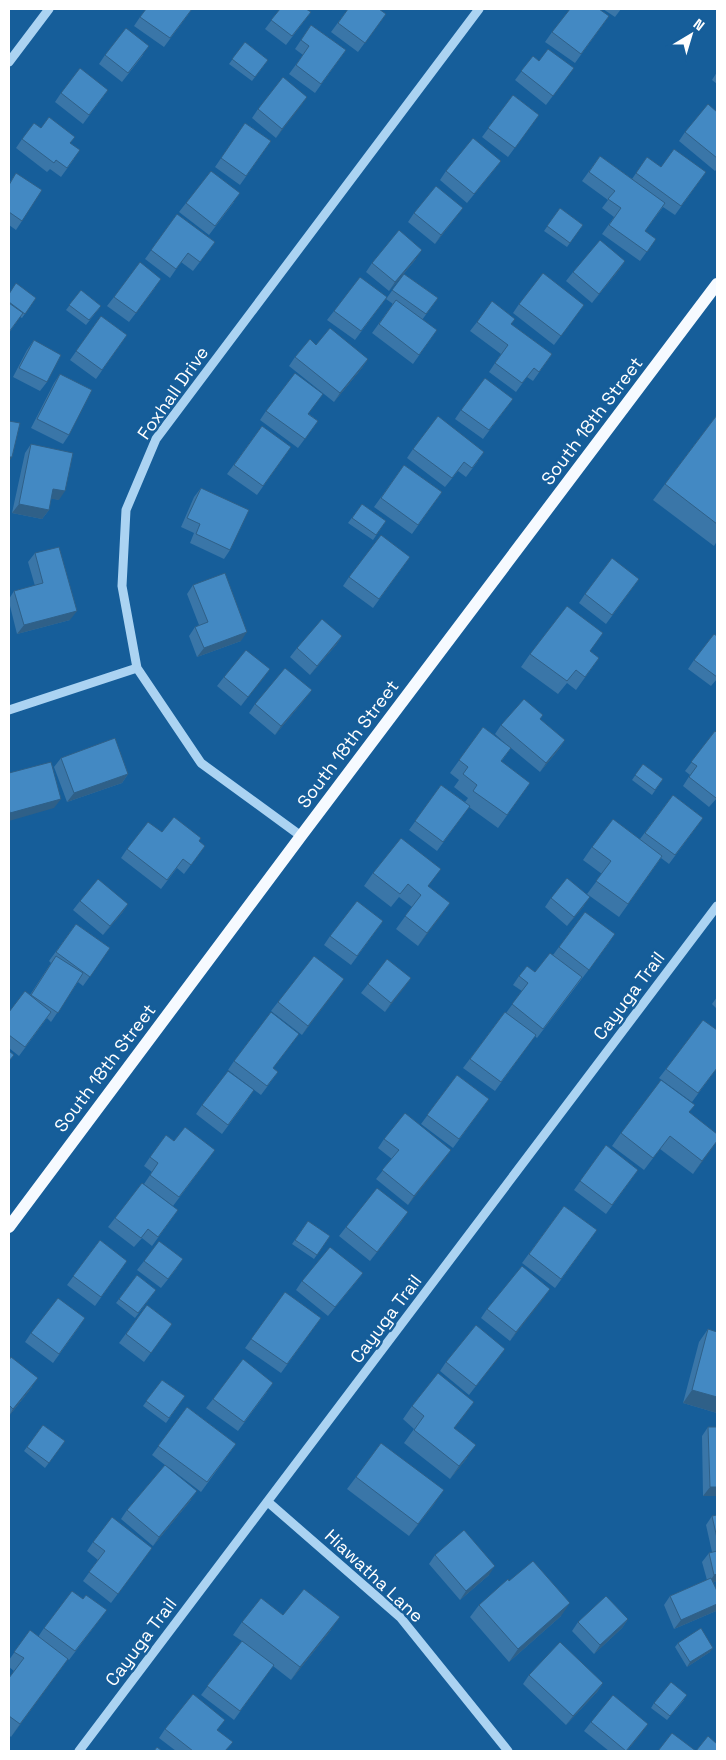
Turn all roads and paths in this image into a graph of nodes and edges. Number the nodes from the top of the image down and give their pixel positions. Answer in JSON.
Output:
{"nodes":[{"id":1,"x":49,"y":9,"type":"edge"},
{"id":2,"x":479,"y":9,"type":"edge"},
{"id":3,"x":9,"y":62,"type":"edge"},
{"id":4,"x":717,"y":284,"type":"edge"},
{"id":5,"x":137,"y":668,"type":"junction"},
{"id":6,"x":9,"y":710,"type":"edge"},
{"id":7,"x":301,"y":836,"type":"junction"},
{"id":8,"x":717,"y":906,"type":"edge"},
{"id":9,"x":9,"y":1227,"type":"edge"},
{"id":10,"x":268,"y":1502,"type":"junction"},
{"id":11,"x":79,"y":1751,"type":"edge"},
{"id":12,"x":508,"y":1751,"type":"edge"}],
"edges":[{"from":1,"to":3,"type":"street"},
{"from":2,"to":5,"type":"street","name":"Foxhall Drive"},
{"from":4,"to":7,"type":"main road","name":"South 18th Street"},
{"from":5,"to":6,"type":"street"},
{"from":5,"to":7,"type":"street","name":"Foxhall Drive"},
{"from":7,"to":9,"type":"main road","name":"South 18th Street"},
{"from":8,"to":10,"type":"street","name":"Cayuga Trail"},
{"from":10,"to":11,"type":"street","name":"Cayuga Trail"},
{"from":10,"to":12,"type":"street","name":"Hiawatha Lane"}]}
